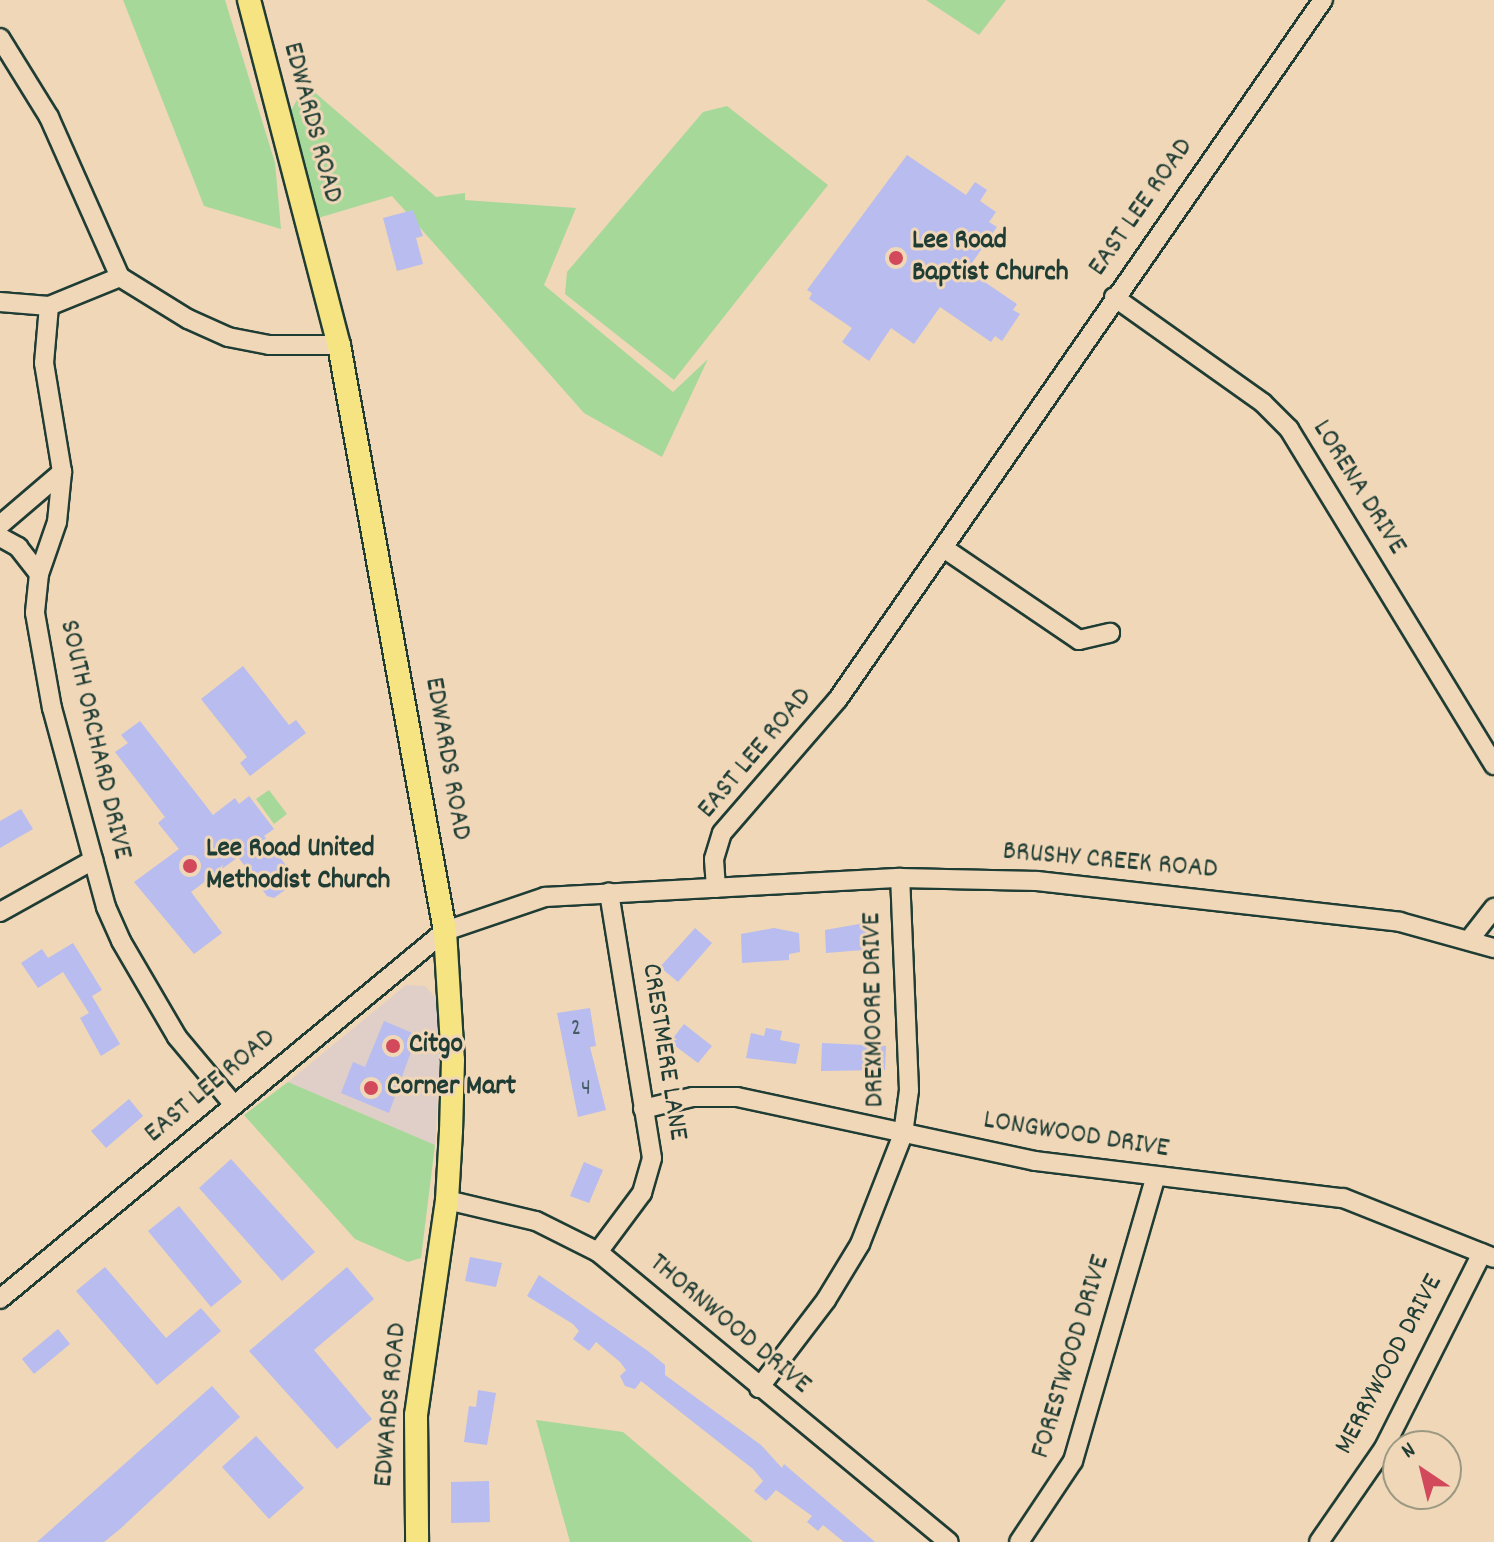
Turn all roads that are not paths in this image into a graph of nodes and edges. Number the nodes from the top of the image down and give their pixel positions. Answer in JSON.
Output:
{"nodes":[{"id":1,"x":249,"y":0,"type":"edge"},
{"id":2,"x":1323,"y":0,"type":"edge"},
{"id":3,"x":0,"y":38,"type":"edge"},
{"id":4,"x":120,"y":277,"type":"junction"},
{"id":5,"x":1114,"y":297,"type":"junction"},
{"id":6,"x":0,"y":302,"type":"edge"},
{"id":7,"x":49,"y":306,"type":"junction"},
{"id":8,"x":339,"y":345,"type":"junction"},
{"id":9,"x":62,"y":472,"type":"junction"},
{"id":10,"x":0,"y":525,"type":"edge"},
{"id":11,"x":0,"y":537,"type":"edge"},
{"id":12,"x":945,"y":549,"type":"junction"},
{"id":13,"x":39,"y":574,"type":"junction"},
{"id":14,"x":1110,"y":633,"type":"dead end"},
{"id":15,"x":1494,"y":765,"type":"edge"},
{"id":16,"x":93,"y":860,"type":"junction"},
{"id":17,"x":900,"y":878,"type":"junction"},
{"id":18,"x":716,"y":888,"type":"junction"},
{"id":19,"x":609,"y":892,"type":"junction"},
{"id":20,"x":1494,"y":908,"type":"edge"},
{"id":21,"x":0,"y":912,"type":"edge"},
{"id":22,"x":445,"y":931,"type":"junction"},
{"id":23,"x":1469,"y":940,"type":"junction"},
{"id":24,"x":1494,"y":948,"type":"edge"},
{"id":25,"x":234,"y":1105,"type":"junction"},
{"id":26,"x":643,"y":1109,"type":"junction"},
{"id":27,"x":903,"y":1134,"type":"junction"},
{"id":28,"x":1155,"y":1178,"type":"junction"},
{"id":29,"x":447,"y":1200,"type":"junction"},
{"id":30,"x":598,"y":1252,"type":"junction"},
{"id":31,"x":1488,"y":1256,"type":"edge"},
{"id":32,"x":0,"y":1299,"type":"edge"},
{"id":33,"x":759,"y":1388,"type":"junction"},
{"id":34,"x":417,"y":1542,"type":"edge"},
{"id":35,"x":949,"y":1542,"type":"edge"},
{"id":36,"x":1019,"y":1542,"type":"edge"},
{"id":37,"x":1319,"y":1542,"type":"edge"}],
"edges":[{"from":1,"to":8,"type":"main road","name":"EDWARDS ROAD"},
{"from":2,"to":5,"type":"street","name":"EAST LEE ROAD"},
{"from":3,"to":4,"type":"street"},
{"from":4,"to":7,"type":"street"},
{"from":4,"to":8,"type":"street"},
{"from":5,"to":12,"type":"street","name":"EAST LEE ROAD"},
{"from":5,"to":15,"type":"street","name":"LORENA DRIVE"},
{"from":6,"to":7,"type":"street"},
{"from":7,"to":9,"type":"street","name":"SOUTH ORCHARD DRIVE"},
{"from":8,"to":22,"type":"main road","name":"EDWARDS ROAD"},
{"from":9,"to":10,"type":"street"},
{"from":9,"to":13,"type":"street","name":"SOUTH ORCHARD DRIVE"},
{"from":11,"to":13,"type":"street"},
{"from":12,"to":14,"type":"street"},
{"from":12,"to":18,"type":"street","name":"EAST LEE ROAD"},
{"from":13,"to":16,"type":"street","name":"SOUTH ORCHARD DRIVE"},
{"from":16,"to":21,"type":"street"},
{"from":16,"to":25,"type":"street","name":"SOUTH ORCHARD DRIVE"},
{"from":17,"to":18,"type":"street","name":"BRUSHY CREEK ROAD"},
{"from":17,"to":23,"type":"street","name":"BRUSHY CREEK ROAD"},
{"from":17,"to":27,"type":"street","name":"DREXMOORE DRIVE"},
{"from":18,"to":19,"type":"street","name":"EAST LEE ROAD"},
{"from":19,"to":22,"type":"street","name":"EAST LEE ROAD"},
{"from":19,"to":26,"type":"street","name":"CRESTMERE LANE"},
{"from":20,"to":23,"type":"street"},
{"from":22,"to":25,"type":"street","name":"EAST LEE ROAD"},
{"from":22,"to":29,"type":"main road","name":"EDWARDS ROAD"},
{"from":23,"to":24,"type":"street","name":"BRUSHY CREEK ROAD"},
{"from":25,"to":32,"type":"street","name":"EAST LEE ROAD"},
{"from":26,"to":27,"type":"street","name":"LONGWOOD DRIVE"},
{"from":26,"to":30,"type":"street","name":"CRESTMERE LANE"},
{"from":27,"to":28,"type":"street","name":"LONGWOOD DRIVE"},
{"from":27,"to":33,"type":"street","name":"DREXMOORE DRIVE"},
{"from":28,"to":31,"type":"street","name":"LONGWOOD DRIVE"},
{"from":28,"to":36,"type":"street","name":"FORESTWOOD DRIVE"},
{"from":29,"to":30,"type":"street","name":"THORNWOOD DRIVE"},
{"from":29,"to":34,"type":"main road","name":"EDWARDS ROAD"},
{"from":30,"to":33,"type":"street","name":"THORNWOOD DRIVE"},
{"from":31,"to":37,"type":"street","name":"MERRYWOOD DRIVE"},
{"from":33,"to":35,"type":"street","name":"THORNWOOD DRIVE"}]}
